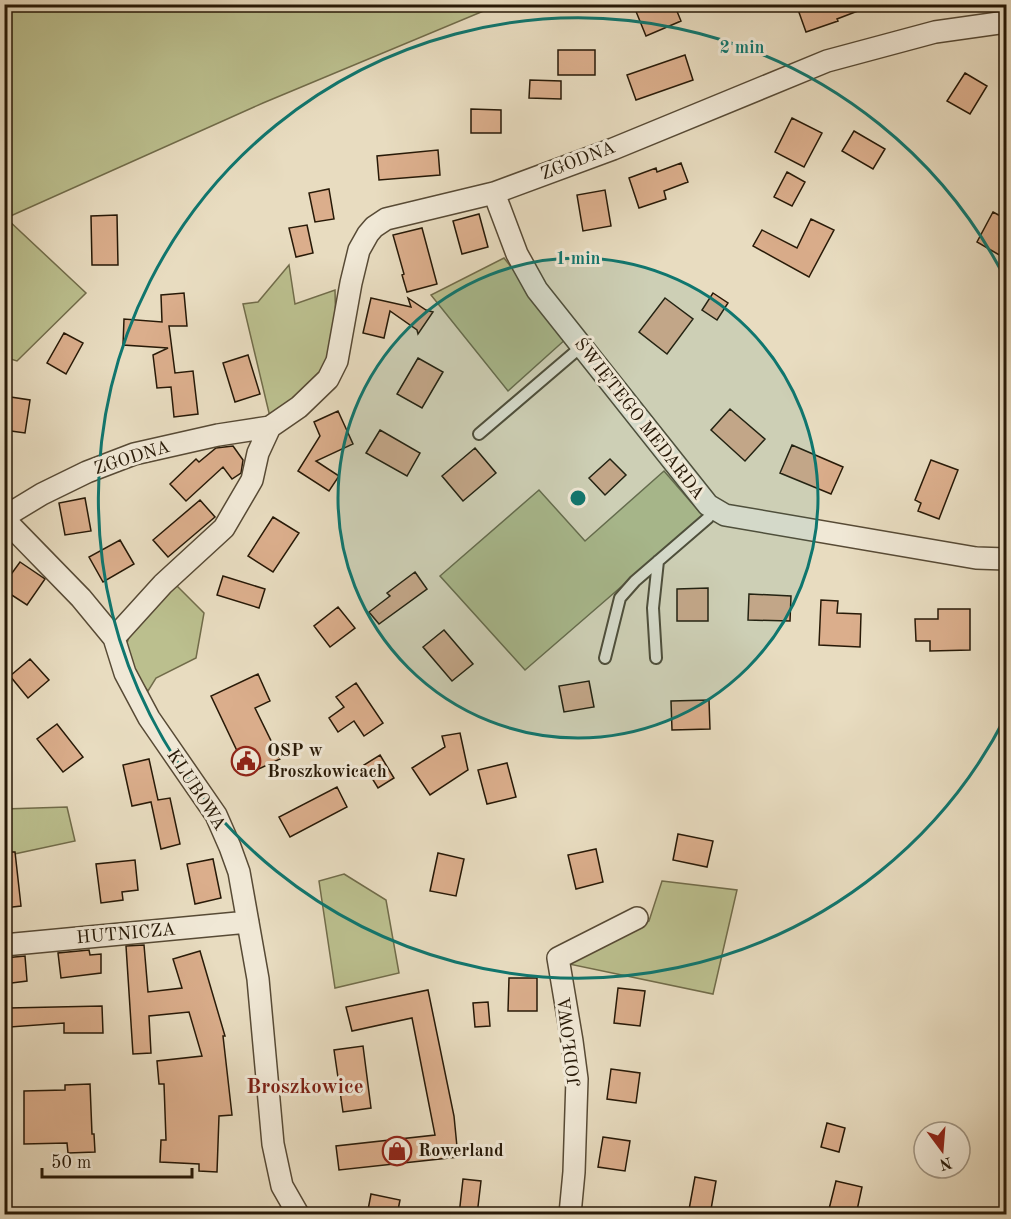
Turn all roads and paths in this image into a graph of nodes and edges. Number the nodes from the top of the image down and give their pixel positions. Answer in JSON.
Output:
{"nodes":[{"id":1,"x":1006,"y":22,"type":"edge"},
{"id":2,"x":494,"y":193,"type":"junction"},
{"id":3,"x":582,"y":346,"type":"junction"},
{"id":4,"x":270,"y":427,"type":"junction"},
{"id":5,"x":479,"y":434,"type":"dead end"},
{"id":6,"x":715,"y":509,"type":"junction"},
{"id":7,"x":4,"y":518,"type":"edge"},
{"id":8,"x":1006,"y":559,"type":"edge"},
{"id":9,"x":658,"y":561,"type":"junction"},
{"id":10,"x":114,"y":638,"type":"junction"},
{"id":11,"x":605,"y":658,"type":"dead end"},
{"id":12,"x":656,"y":658,"type":"dead end"},
{"id":13,"x":637,"y":918,"type":"dead end"},
{"id":14,"x":248,"y":922,"type":"junction"},
{"id":15,"x":4,"y":945,"type":"edge"},
{"id":16,"x":298,"y":1215,"type":"edge"},
{"id":17,"x":570,"y":1215,"type":"edge"}],
"edges":[{"from":1,"to":2,"type":"street","name":"ZGODNA"},
{"from":2,"to":3,"type":"street","name":"ŚWIĘTEGO MEDARDA"},
{"from":2,"to":4,"type":"street","name":"ZGODNA"},
{"from":3,"to":5,"type":"lane"},
{"from":3,"to":6,"type":"street","name":"ŚWIĘTEGO MEDARDA"},
{"from":4,"to":7,"type":"street","name":"ZGODNA"},
{"from":4,"to":10,"type":"street"},
{"from":6,"to":8,"type":"street","name":"ŚWIĘTEGO MEDARDA"},
{"from":6,"to":9,"type":"lane"},
{"from":7,"to":10,"type":"street","name":"KLUBOWA"},
{"from":9,"to":11,"type":"lane"},
{"from":9,"to":12,"type":"lane"},
{"from":10,"to":14,"type":"street","name":"KLUBOWA"},
{"from":13,"to":17,"type":"street","name":"JODŁOWA"},
{"from":14,"to":15,"type":"street","name":"HUTNICZA"},
{"from":14,"to":16,"type":"street","name":"KLUBOWA"}]}
